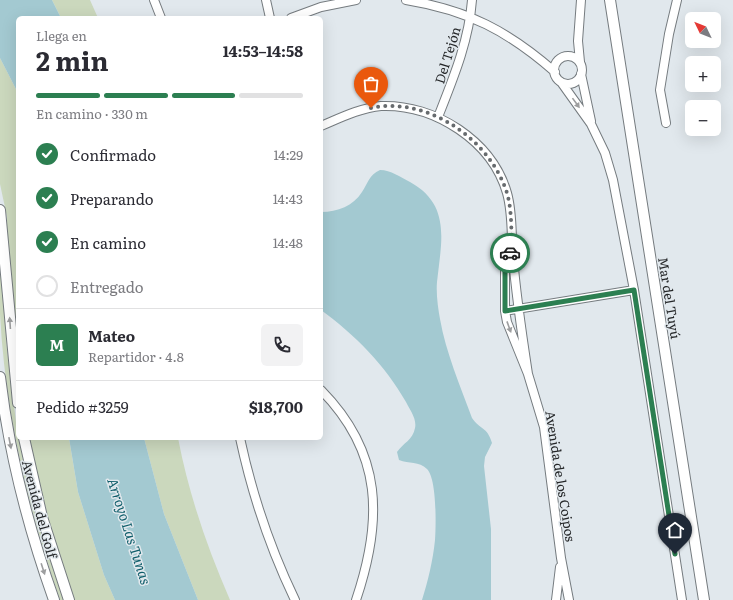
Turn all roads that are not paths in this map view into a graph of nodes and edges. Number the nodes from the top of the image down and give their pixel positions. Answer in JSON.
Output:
{"nodes":[{"id":1,"x":154,"y":0,"type":"edge"},
{"id":2,"x":266,"y":0,"type":"edge"},
{"id":3,"x":356,"y":0,"type":"edge"},
{"id":4,"x":406,"y":0,"type":"edge"},
{"id":5,"x":472,"y":0,"type":"edge"},
{"id":6,"x":581,"y":0,"type":"edge"},
{"id":7,"x":610,"y":0,"type":"edge"},
{"id":8,"x":677,"y":0,"type":"edge"},
{"id":9,"x":160,"y":16,"type":"edge"},
{"id":10,"x":270,"y":16,"type":"edge"},
{"id":11,"x":296,"y":16,"type":"edge"},
{"id":12,"x":471,"y":17,"type":"junction"},
{"id":13,"x":578,"y":41,"type":"junction"},
{"id":14,"x":569,"y":56,"type":"junction"},
{"id":15,"x":542,"y":61,"type":"junction"},
{"id":16,"x":558,"y":61,"type":"junction"},
{"id":17,"x":580,"y":62,"type":"junction"},
{"id":18,"x":555,"y":72,"type":"junction"},
{"id":19,"x":581,"y":74,"type":"junction"},
{"id":20,"x":562,"y":82,"type":"junction"},
{"id":21,"x":438,"y":116,"type":"junction"},
{"id":22,"x":666,"y":123,"type":"dead end"},
{"id":23,"x":591,"y":124,"type":"junction"},
{"id":24,"x":323,"y":125,"type":"edge"},
{"id":25,"x":0,"y":210,"type":"edge"},
{"id":26,"x":512,"y":247,"type":"junction"},
{"id":27,"x":634,"y":290,"type":"junction"},
{"id":28,"x":518,"y":309,"type":"junction"},
{"id":29,"x":505,"y":311,"type":"junction"},
{"id":30,"x":528,"y":374,"type":"junction"},
{"id":31,"x":0,"y":377,"type":"edge"},
{"id":32,"x":16,"y":382,"type":"edge"},
{"id":33,"x":323,"y":392,"type":"edge"},
{"id":34,"x":24,"y":440,"type":"edge"},
{"id":35,"x":240,"y":440,"type":"edge"},
{"id":36,"x":561,"y":558,"type":"junction"},
{"id":37,"x":54,"y":600,"type":"edge"},
{"id":38,"x":70,"y":600,"type":"edge"},
{"id":39,"x":295,"y":600,"type":"edge"},
{"id":40,"x":356,"y":600,"type":"edge"},
{"id":41,"x":556,"y":600,"type":"edge"},
{"id":42,"x":569,"y":600,"type":"edge"},
{"id":43,"x":682,"y":600,"type":"edge"},
{"id":44,"x":704,"y":600,"type":"edge"}],
"edges":[{"from":1,"to":9,"type":"street"},
{"from":2,"to":10,"type":"street"},
{"from":3,"to":11,"type":"street"},
{"from":4,"to":12,"type":"street"},
{"from":5,"to":12,"type":"street","name":"Del Tejón"},
{"from":6,"to":13,"type":"street"},
{"from":7,"to":44,"type":"street","name":"Mar del Tuyú"},
{"from":8,"to":22,"type":"street"},
{"from":12,"to":15,"type":"street"},
{"from":12,"to":21,"type":"street","name":"Del Tejón"},
{"from":13,"to":14,"type":"street"},
{"from":13,"to":17,"type":"street"},
{"from":14,"to":16,"type":"street"},
{"from":14,"to":17,"type":"street"},
{"from":15,"to":16,"type":"street"},
{"from":15,"to":18,"type":"street"},
{"from":16,"to":18,"type":"street"},
{"from":17,"to":19,"type":"street"},
{"from":18,"to":20,"type":"street"},
{"from":19,"to":20,"type":"street"},
{"from":19,"to":23,"type":"street"},
{"from":20,"to":23,"type":"street","one_way":true},
{"from":21,"to":24,"type":"street","name":"Avenida de los Coipos"},
{"from":21,"to":26,"type":"street","name":"Avenida de los Coipos"},
{"from":23,"to":27,"type":"street"},
{"from":32,"to":25,"type":"street","one_way":true},
{"from":26,"to":28,"type":"street","name":"Avenida de los Coipos"},
{"from":26,"to":29,"type":"street","name":"Avenida de los Coipos"},
{"from":27,"to":28,"type":"street"},
{"from":27,"to":43,"type":"street"},
{"from":28,"to":29,"type":"street"},
{"from":28,"to":30,"type":"street","name":"Avenida de los Coipos"},
{"from":29,"to":30,"type":"street","name":"Avenida de los Coipos","one_way":true},
{"from":30,"to":36,"type":"street","name":"Avenida de los Coipos"},
{"from":31,"to":37,"type":"street","name":"Avenida del Golf","one_way":true},
{"from":33,"to":40,"type":"street"},
{"from":34,"to":38,"type":"street","name":"Avenida del Golf"},
{"from":35,"to":39,"type":"street"},
{"from":36,"to":41,"type":"street","name":"Avenida de los Coipos"},
{"from":36,"to":42,"type":"street","name":"Avenida de los Coipos"}]}
